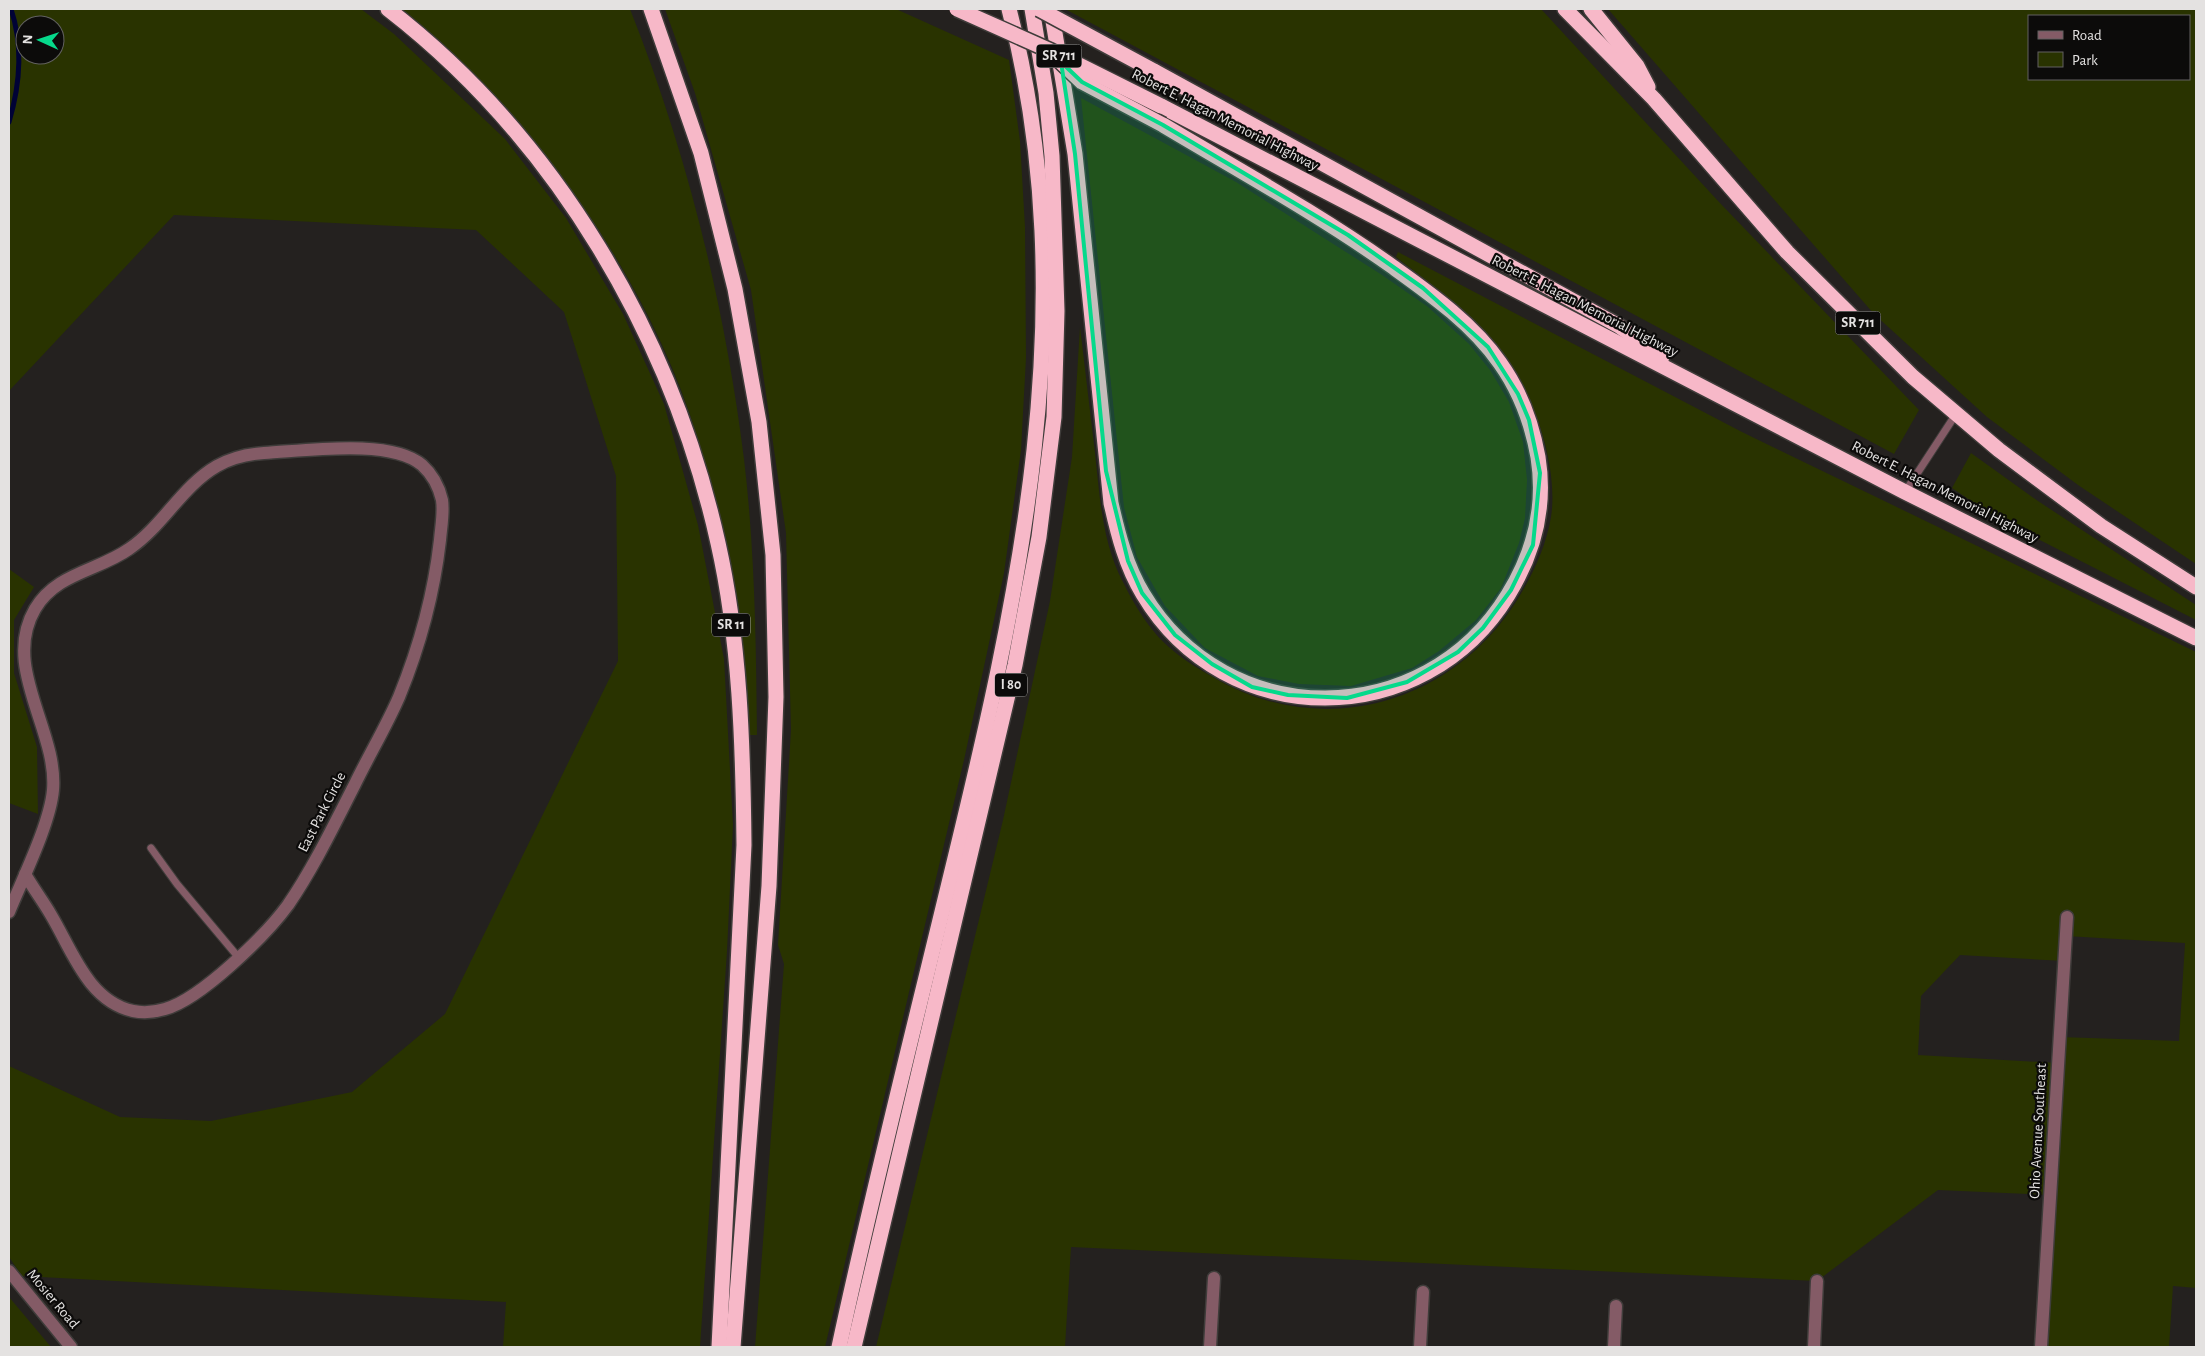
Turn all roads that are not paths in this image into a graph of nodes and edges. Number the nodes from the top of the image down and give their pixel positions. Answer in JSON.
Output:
{"nodes":[{"id":1,"x":388,"y":9,"type":"edge"},
{"id":2,"x":651,"y":9,"type":"edge"},
{"id":3,"x":957,"y":9,"type":"edge"},
{"id":4,"x":1009,"y":9,"type":"edge"},
{"id":5,"x":1032,"y":9,"type":"edge"},
{"id":6,"x":1039,"y":9,"type":"edge"},
{"id":7,"x":1051,"y":9,"type":"edge"},
{"id":8,"x":1565,"y":9,"type":"edge"},
{"id":9,"x":1591,"y":9,"type":"edge"},
{"id":10,"x":1050,"y":51,"type":"junction"},
{"id":11,"x":1654,"y":99,"type":"junction"},
{"id":12,"x":1703,"y":387,"type":"junction"},
{"id":13,"x":1956,"y":414,"type":"junction"},
{"id":14,"x":1905,"y":492,"type":"junction"},
{"id":15,"x":2196,"y":587,"type":"edge"},
{"id":16,"x":2196,"y":638,"type":"edge"},
{"id":17,"x":151,"y":848,"type":"dead end"},
{"id":18,"x":24,"y":874,"type":"junction"},
{"id":19,"x":9,"y":912,"type":"edge"},
{"id":20,"x":2067,"y":917,"type":"dead end"},
{"id":21,"x":239,"y":958,"type":"junction"},
{"id":22,"x":9,"y":1271,"type":"edge"},
{"id":23,"x":1214,"y":1278,"type":"dead end"},
{"id":24,"x":1817,"y":1281,"type":"dead end"},
{"id":25,"x":1423,"y":1292,"type":"dead end"},
{"id":26,"x":1616,"y":1306,"type":"dead end"},
{"id":27,"x":71,"y":1347,"type":"edge"},
{"id":28,"x":719,"y":1347,"type":"edge"},
{"id":29,"x":733,"y":1347,"type":"edge"},
{"id":30,"x":839,"y":1347,"type":"edge"},
{"id":31,"x":854,"y":1347,"type":"edge"},
{"id":32,"x":1210,"y":1347,"type":"edge"},
{"id":33,"x":1420,"y":1347,"type":"edge"},
{"id":34,"x":1614,"y":1347,"type":"edge"},
{"id":35,"x":1814,"y":1347,"type":"edge"},
{"id":36,"x":2041,"y":1347,"type":"edge"}],
"edges":[{"from":1,"to":28,"type":"highway","number":"SR 11"},
{"from":2,"to":29,"type":"highway"},
{"from":3,"to":10,"type":"highway","name":"Robert E. Hagan Memorial Highway","number":"SR 711","bridge":true},
{"from":4,"to":30,"type":"highway"},
{"from":5,"to":31,"type":"highway","number":"I 80"},
{"from":6,"to":12,"type":"highway","bridge":true},
{"from":7,"to":10,"type":"highway","bridge":true},
{"from":8,"to":11,"type":"highway","number":"SR 711"},
{"from":9,"to":11,"type":"highway"},
{"from":10,"to":12,"type":"highway","name":"Robert E. Hagan Memorial Highway","number":"SR 711","bridge":true},
{"from":11,"to":13,"type":"highway","number":"SR 711"},
{"from":12,"to":14,"type":"highway","name":"Robert E. Hagan Memorial Highway","number":"SR 711"},
{"from":13,"to":14,"type":"lane"},
{"from":13,"to":15,"type":"highway","number":"SR 711"},
{"from":14,"to":16,"type":"highway","name":"Robert E. Hagan Memorial Highway","number":"SR 711"},
{"from":17,"to":21,"type":"lane"},
{"from":18,"to":19,"type":"street"},
{"from":18,"to":21,"type":"street","name":"East Park Circle"},
{"from":18,"to":21,"type":"street","name":"East Park Circle"},
{"from":20,"to":36,"type":"street","name":"Ohio Avenue Southeast"},
{"from":22,"to":27,"type":"street","name":"Mosier Road"},
{"from":23,"to":32,"type":"street"},
{"from":24,"to":35,"type":"street"},
{"from":25,"to":33,"type":"street"},
{"from":26,"to":34,"type":"street"}]}
